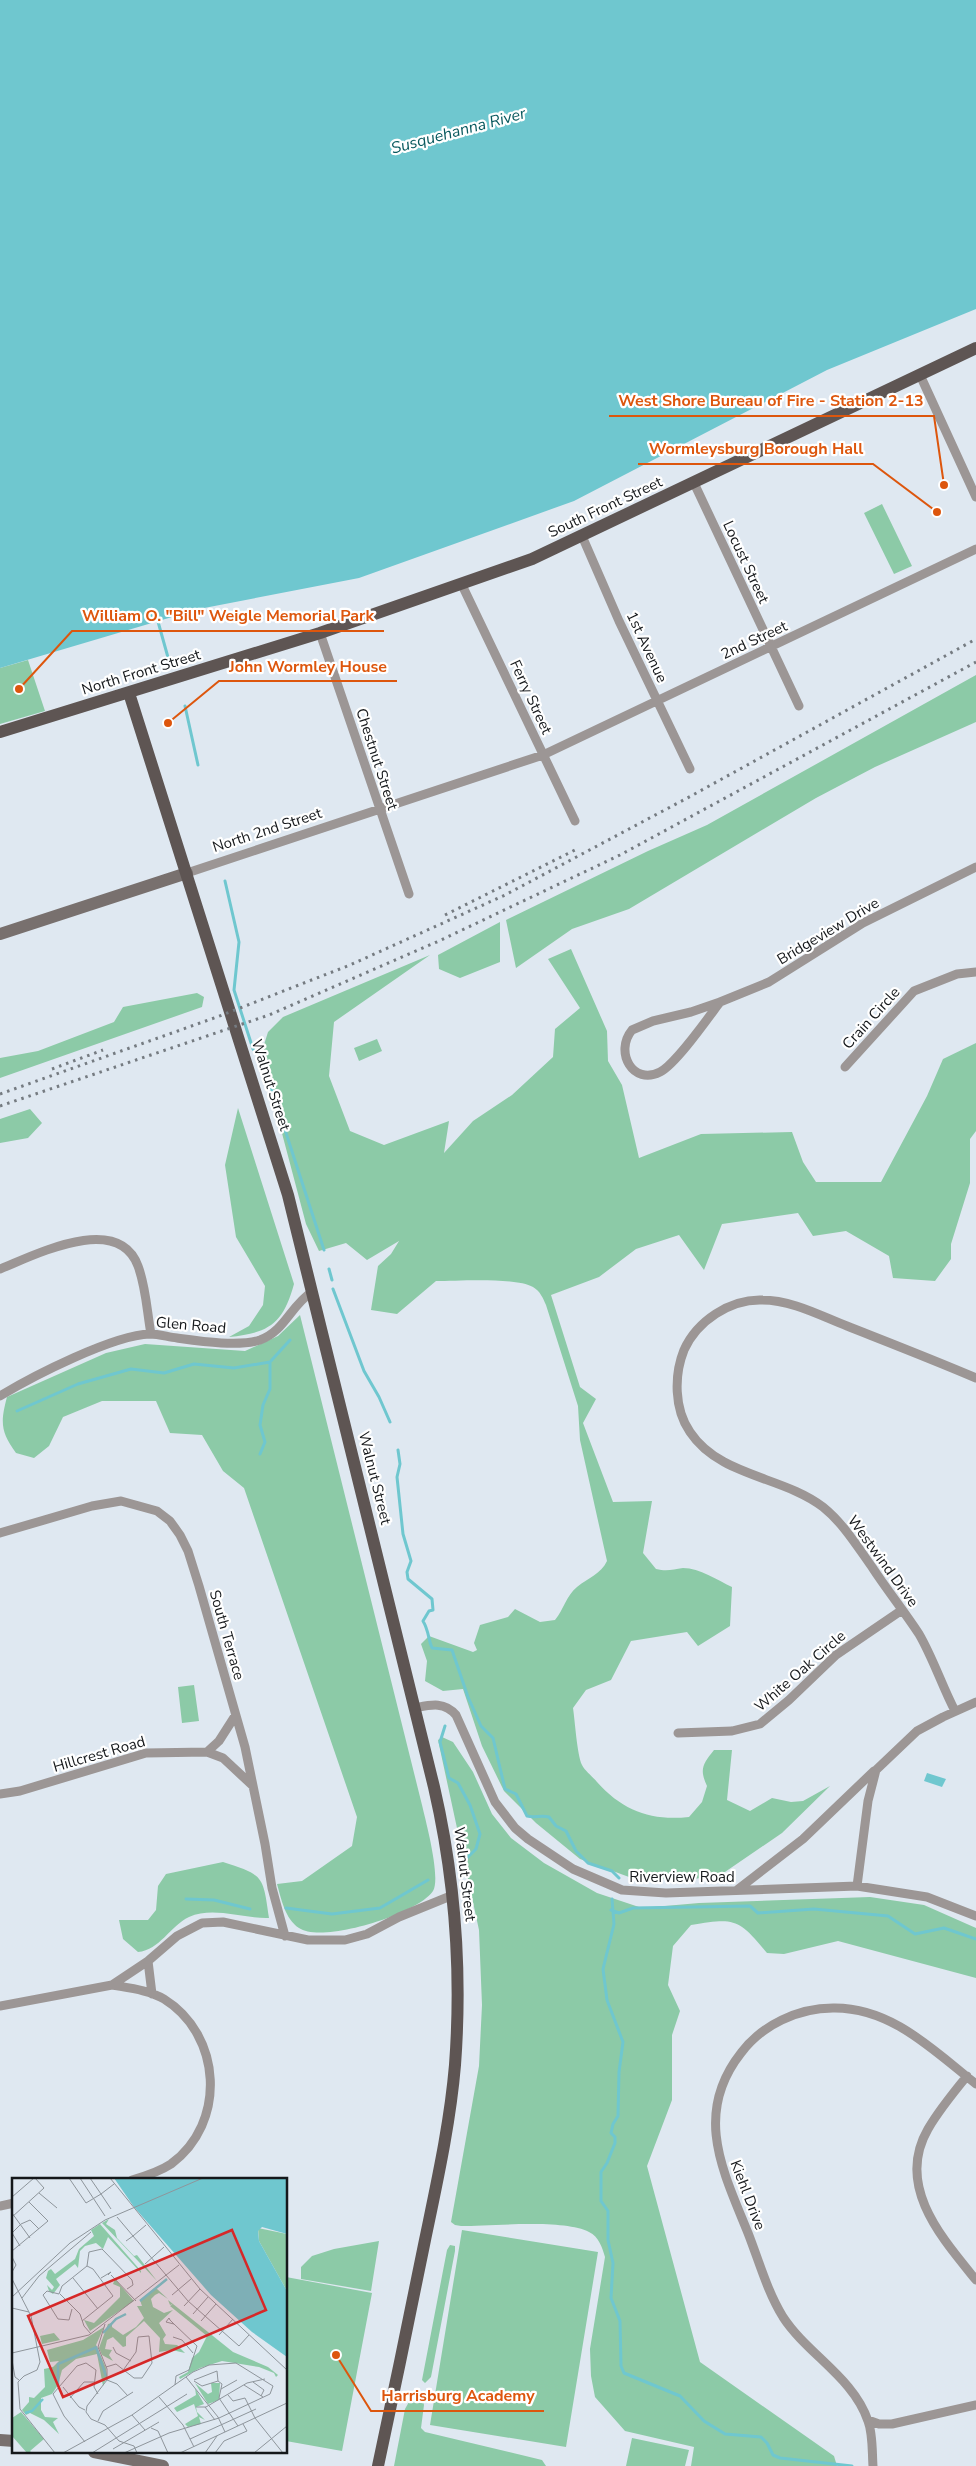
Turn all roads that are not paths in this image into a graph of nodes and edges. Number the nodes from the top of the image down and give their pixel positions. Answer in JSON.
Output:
{"nodes":[{"id":1,"x":976,"y":348,"type":"edge"},
{"id":2,"x":920,"y":375,"type":"junction"},
{"id":3,"x":694,"y":483,"type":"junction"},
{"id":4,"x":976,"y":496,"type":"edge"},
{"id":5,"x":582,"y":536,"type":"junction"},
{"id":6,"x":976,"y":549,"type":"edge"},
{"id":7,"x":462,"y":585,"type":"junction"},
{"id":8,"x":320,"y":633,"type":"junction"},
{"id":9,"x":771,"y":648,"type":"junction"},
{"id":10,"x":129,"y":693,"type":"junction"},
{"id":11,"x":657,"y":702,"type":"junction"},
{"id":12,"x":800,"y":706,"type":"dead end"},
{"id":13,"x":0,"y":732,"type":"edge"},
{"id":14,"x":543,"y":756,"type":"junction"},
{"id":15,"x":690,"y":769,"type":"dead end"},
{"id":16,"x":380,"y":810,"type":"junction"},
{"id":17,"x":574,"y":821,"type":"dead end"},
{"id":18,"x":976,"y":867,"type":"edge"},
{"id":19,"x":187,"y":873,"type":"junction"},
{"id":20,"x":409,"y":894,"type":"dead end"},
{"id":21,"x":0,"y":934,"type":"edge"},
{"id":22,"x":976,"y":972,"type":"edge"},
{"id":23,"x":720,"y":1002,"type":"junction"},
{"id":24,"x":845,"y":1067,"type":"dead end"},
{"id":25,"x":0,"y":1269,"type":"edge"},
{"id":26,"x":312,"y":1292,"type":"junction"},
{"id":27,"x":151,"y":1334,"type":"junction"},
{"id":28,"x":976,"y":1378,"type":"edge"},
{"id":29,"x":0,"y":1396,"type":"edge"},
{"id":30,"x":0,"y":1533,"type":"edge"},
{"id":31,"x":902,"y":1610,"type":"junction"},
{"id":32,"x":976,"y":1702,"type":"edge"},
{"id":33,"x":414,"y":1708,"type":"junction"},
{"id":34,"x":955,"y":1711,"type":"junction"},
{"id":35,"x":235,"y":1716,"type":"junction"},
{"id":36,"x":678,"y":1733,"type":"dead end"},
{"id":37,"x":207,"y":1752,"type":"junction"},
{"id":38,"x":876,"y":1770,"type":"junction"},
{"id":39,"x":254,"y":1786,"type":"junction"},
{"id":40,"x":0,"y":1794,"type":"edge"},
{"id":41,"x":857,"y":1886,"type":"junction"},
{"id":42,"x":737,"y":1890,"type":"junction"},
{"id":43,"x":453,"y":1896,"type":"junction"},
{"id":44,"x":976,"y":1916,"type":"edge"},
{"id":45,"x":285,"y":1936,"type":"junction"},
{"id":46,"x":148,"y":1962,"type":"junction"},
{"id":47,"x":112,"y":1985,"type":"junction"},
{"id":48,"x":152,"y":1994,"type":"junction"},
{"id":49,"x":0,"y":2006,"type":"edge"},
{"id":50,"x":967,"y":2076,"type":"junction"},
{"id":51,"x":976,"y":2084,"type":"edge"},
{"id":52,"x":137,"y":2178,"type":"edge"},
{"id":53,"x":976,"y":2280,"type":"edge"},
{"id":54,"x":976,"y":2405,"type":"edge"},
{"id":55,"x":868,"y":2420,"type":"junction"},
{"id":56,"x":104,"y":2454,"type":"edge"},
{"id":57,"x":163,"y":2466,"type":"edge"},
{"id":58,"x":378,"y":2466,"type":"edge"},
{"id":59,"x":874,"y":2466,"type":"edge"}],
"edges":[{"from":1,"to":2,"type":"main road","name":"South Front Street"},
{"from":2,"to":3,"type":"main road","name":"South Front Street"},
{"from":2,"to":4,"type":"street"},
{"from":3,"to":5,"type":"main road","name":"South Front Street"},
{"from":3,"to":9,"type":"street","name":"Locust Street"},
{"from":5,"to":7,"type":"main road","name":"South Front Street"},
{"from":5,"to":11,"type":"street","name":"1st Avenue"},
{"from":6,"to":9,"type":"street","name":"2nd Street"},
{"from":7,"to":8,"type":"main road","name":"North Front Street"},
{"from":7,"to":14,"type":"street","name":"Ferry Street"},
{"from":8,"to":10,"type":"main road","name":"North Front Street"},
{"from":8,"to":16,"type":"street","name":"Chestnut Street"},
{"from":9,"to":11,"type":"street","name":"2nd Street"},
{"from":9,"to":12,"type":"street","name":"Locust Street"},
{"from":10,"to":13,"type":"main road","name":"North Front Street"},
{"from":10,"to":19,"type":"main road","name":"Walnut Street"},
{"from":11,"to":14,"type":"street","name":"2nd Street"},
{"from":11,"to":15,"type":"street","name":"1st Avenue"},
{"from":14,"to":16,"type":"street","name":"North 2nd Street"},
{"from":14,"to":17,"type":"street","name":"Ferry Street"},
{"from":16,"to":19,"type":"street","name":"North 2nd Street"},
{"from":16,"to":20,"type":"street","name":"Chestnut Street"},
{"from":18,"to":23,"type":"street","name":"Bridgeview Drive"},
{"from":19,"to":21,"type":"street","name":"North 2nd Street"},
{"from":19,"to":26,"type":"main road","name":"Walnut Street"},
{"from":22,"to":24,"type":"street","name":"Crain Circle"},
{"from":23,"to":23,"type":"street","name":"Bridgeview Drive"},
{"from":25,"to":27,"type":"street"},
{"from":26,"to":27,"type":"street","name":"Glen Road"},
{"from":26,"to":33,"type":"main road","name":"Walnut Street"},
{"from":27,"to":29,"type":"street","name":"Glen Road"},
{"from":28,"to":31,"type":"street","name":"Westwind Drive"},
{"from":30,"to":35,"type":"street","name":"South Terrace"},
{"from":31,"to":34,"type":"street","name":"Westwind Drive"},
{"from":31,"to":36,"type":"street","name":"White Oak Circle"},
{"from":32,"to":34,"type":"street"},
{"from":33,"to":42,"type":"street","name":"Riverview Road"},
{"from":33,"to":43,"type":"main road","name":"Walnut Street"},
{"from":34,"to":38,"type":"street"},
{"from":35,"to":37,"type":"street"},
{"from":35,"to":39,"type":"street","name":"South Terrace"},
{"from":37,"to":39,"type":"street","name":"Hillcrest Road"},
{"from":37,"to":40,"type":"street","name":"Hillcrest Road"},
{"from":38,"to":41,"type":"street"},
{"from":38,"to":42,"type":"street"},
{"from":39,"to":45,"type":"street","name":"South Terrace"},
{"from":41,"to":42,"type":"street","name":"Riverview Road"},
{"from":41,"to":44,"type":"street","name":"Riverview Road"},
{"from":43,"to":45,"type":"street"},
{"from":43,"to":58,"type":"main road","name":"Walnut Street"},
{"from":45,"to":46,"type":"street"},
{"from":46,"to":47,"type":"street"},
{"from":46,"to":48,"type":"street"},
{"from":47,"to":48,"type":"street"},
{"from":47,"to":49,"type":"street"},
{"from":48,"to":52,"type":"street"},
{"from":50,"to":51,"type":"street","name":"Kiehl Drive"},
{"from":50,"to":53,"type":"street"},
{"from":50,"to":55,"type":"street","name":"Kiehl Drive"},
{"from":54,"to":55,"type":"street"},
{"from":55,"to":59,"type":"street","name":"Kiehl Drive"},
{"from":56,"to":57,"type":"street"}]}
